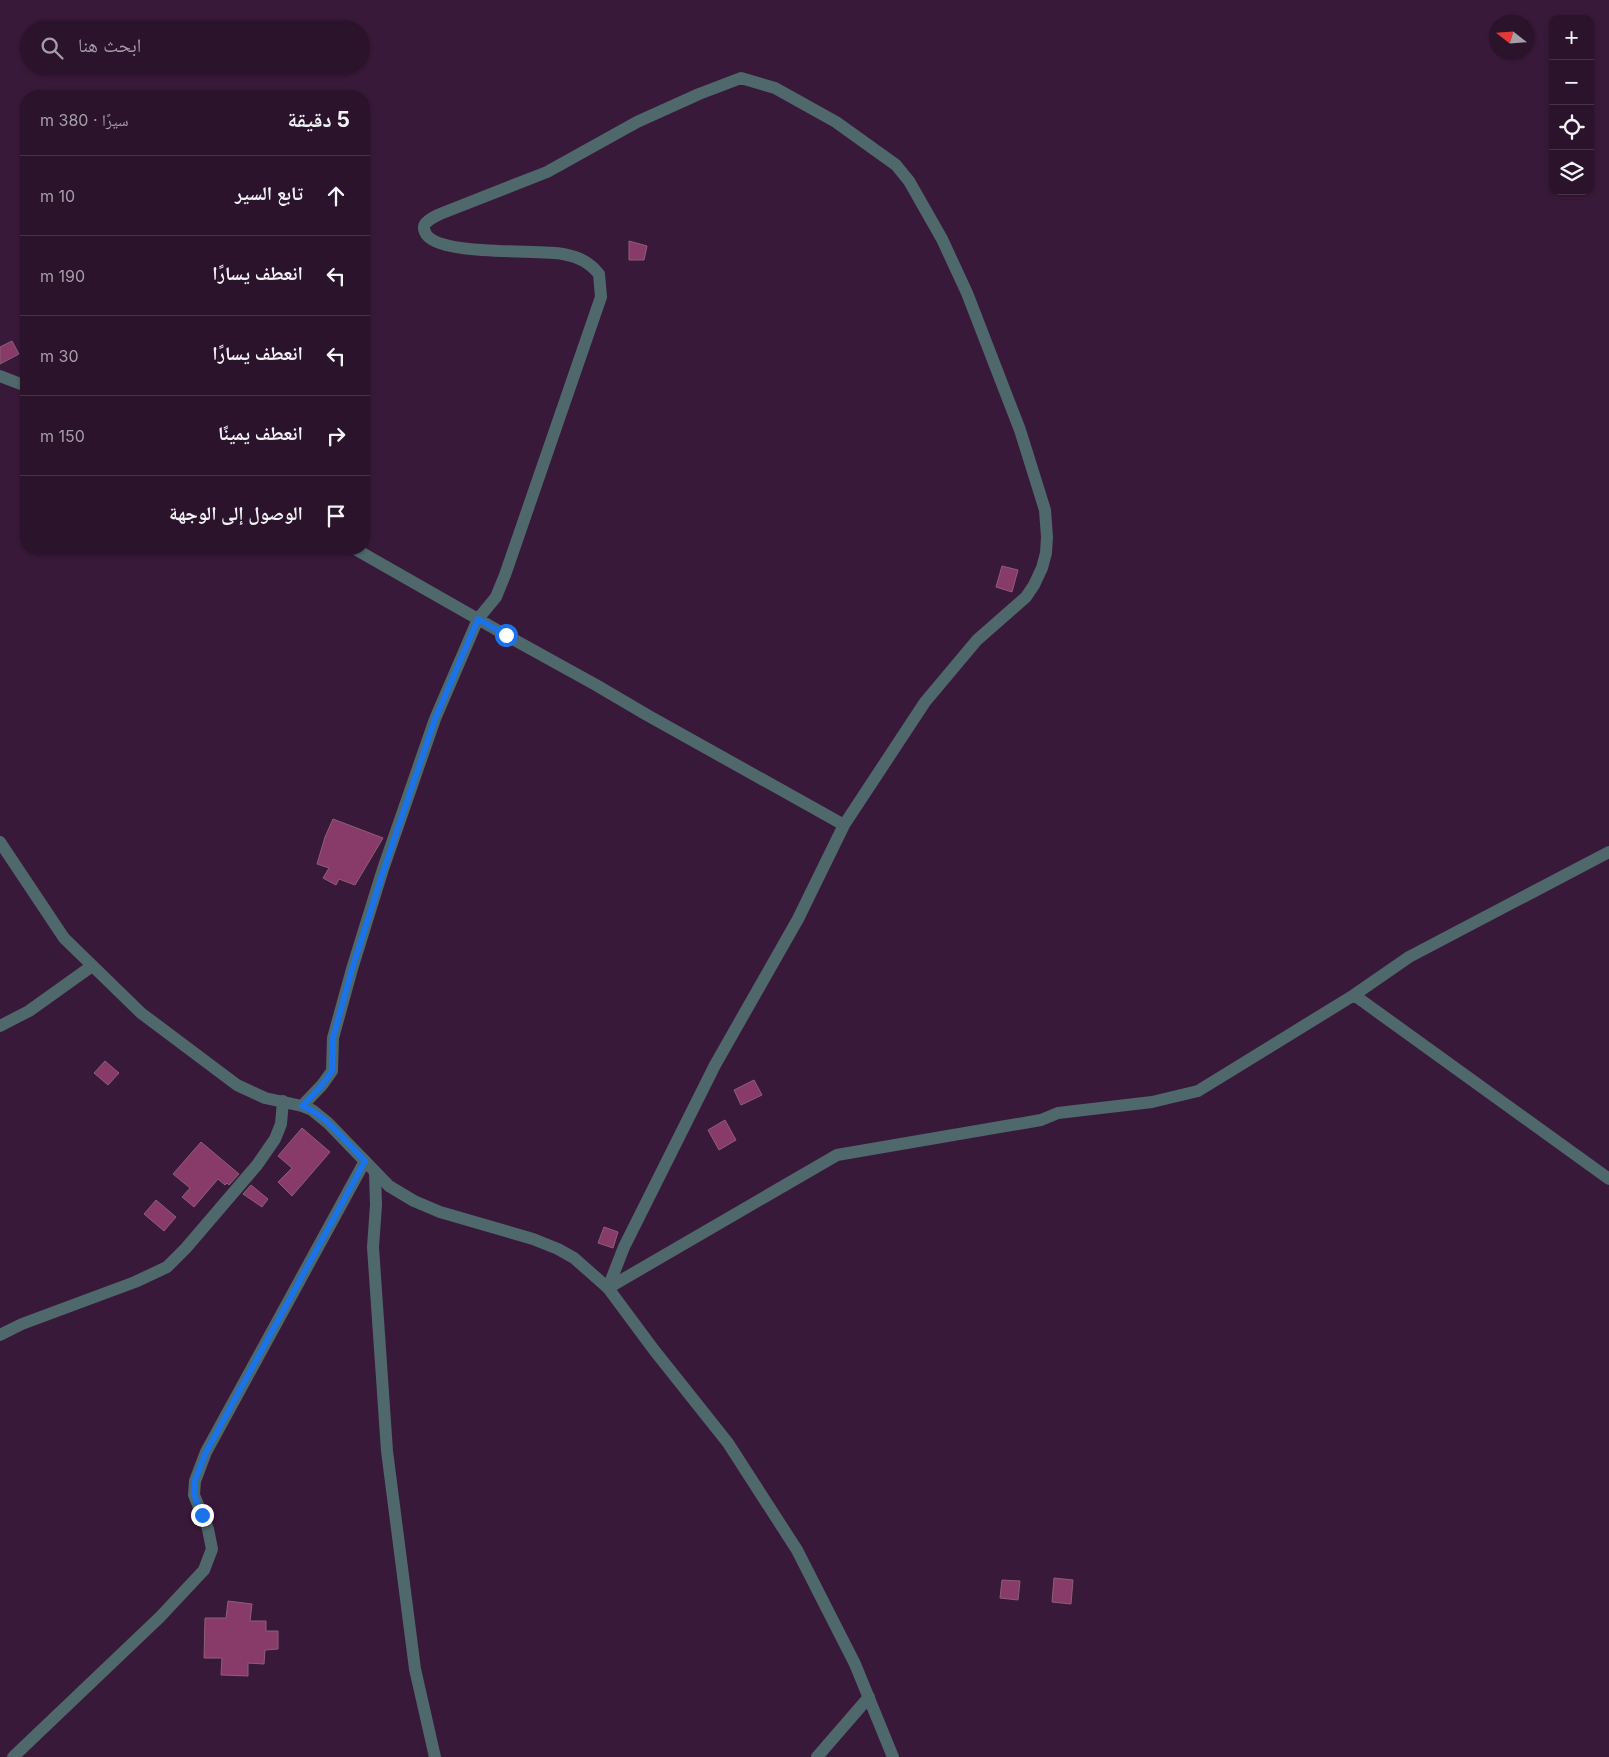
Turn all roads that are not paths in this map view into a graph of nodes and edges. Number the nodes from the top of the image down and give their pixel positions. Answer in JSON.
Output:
{"nodes":[{"id":1,"x":0,"y":376,"type":"edge"},
{"id":2,"x":20,"y":384,"type":"edge"},
{"id":3,"x":366,"y":555,"type":"edge"},
{"id":4,"x":478,"y":619,"type":"junction"},
{"id":5,"x":844,"y":825,"type":"junction"},
{"id":6,"x":0,"y":842,"type":"edge"},
{"id":7,"x":1609,"y":852,"type":"edge"},
{"id":8,"x":92,"y":966,"type":"junction"},
{"id":9,"x":1354,"y":995,"type":"junction"},
{"id":10,"x":0,"y":1026,"type":"edge"},
{"id":11,"x":283,"y":1101,"type":"junction"},
{"id":12,"x":302,"y":1106,"type":"junction"},
{"id":13,"x":365,"y":1161,"type":"junction"},
{"id":14,"x":375,"y":1172,"type":"junction"},
{"id":15,"x":1609,"y":1179,"type":"edge"},
{"id":16,"x":608,"y":1288,"type":"junction"},
{"id":17,"x":0,"y":1335,"type":"edge"},
{"id":18,"x":869,"y":1697,"type":"junction"},
{"id":19,"x":13,"y":1757,"type":"edge"},
{"id":20,"x":435,"y":1757,"type":"edge"},
{"id":21,"x":817,"y":1757,"type":"edge"},
{"id":22,"x":893,"y":1757,"type":"edge"}],
"edges":[{"from":1,"to":2,"type":"street"},
{"from":3,"to":4,"type":"street"},
{"from":4,"to":5,"type":"street"},
{"from":4,"to":5,"type":"street"},
{"from":4,"to":12,"type":"street"},
{"from":5,"to":16,"type":"street"},
{"from":6,"to":8,"type":"street"},
{"from":7,"to":9,"type":"street"},
{"from":8,"to":10,"type":"street"},
{"from":8,"to":11,"type":"street"},
{"from":9,"to":15,"type":"street"},
{"from":9,"to":16,"type":"street"},
{"from":11,"to":12,"type":"street"},
{"from":11,"to":17,"type":"street"},
{"from":12,"to":13,"type":"street"},
{"from":13,"to":14,"type":"street"},
{"from":13,"to":19,"type":"street"},
{"from":14,"to":16,"type":"street"},
{"from":14,"to":20,"type":"street"},
{"from":16,"to":18,"type":"street"},
{"from":18,"to":21,"type":"street"},
{"from":18,"to":22,"type":"street"}]}
